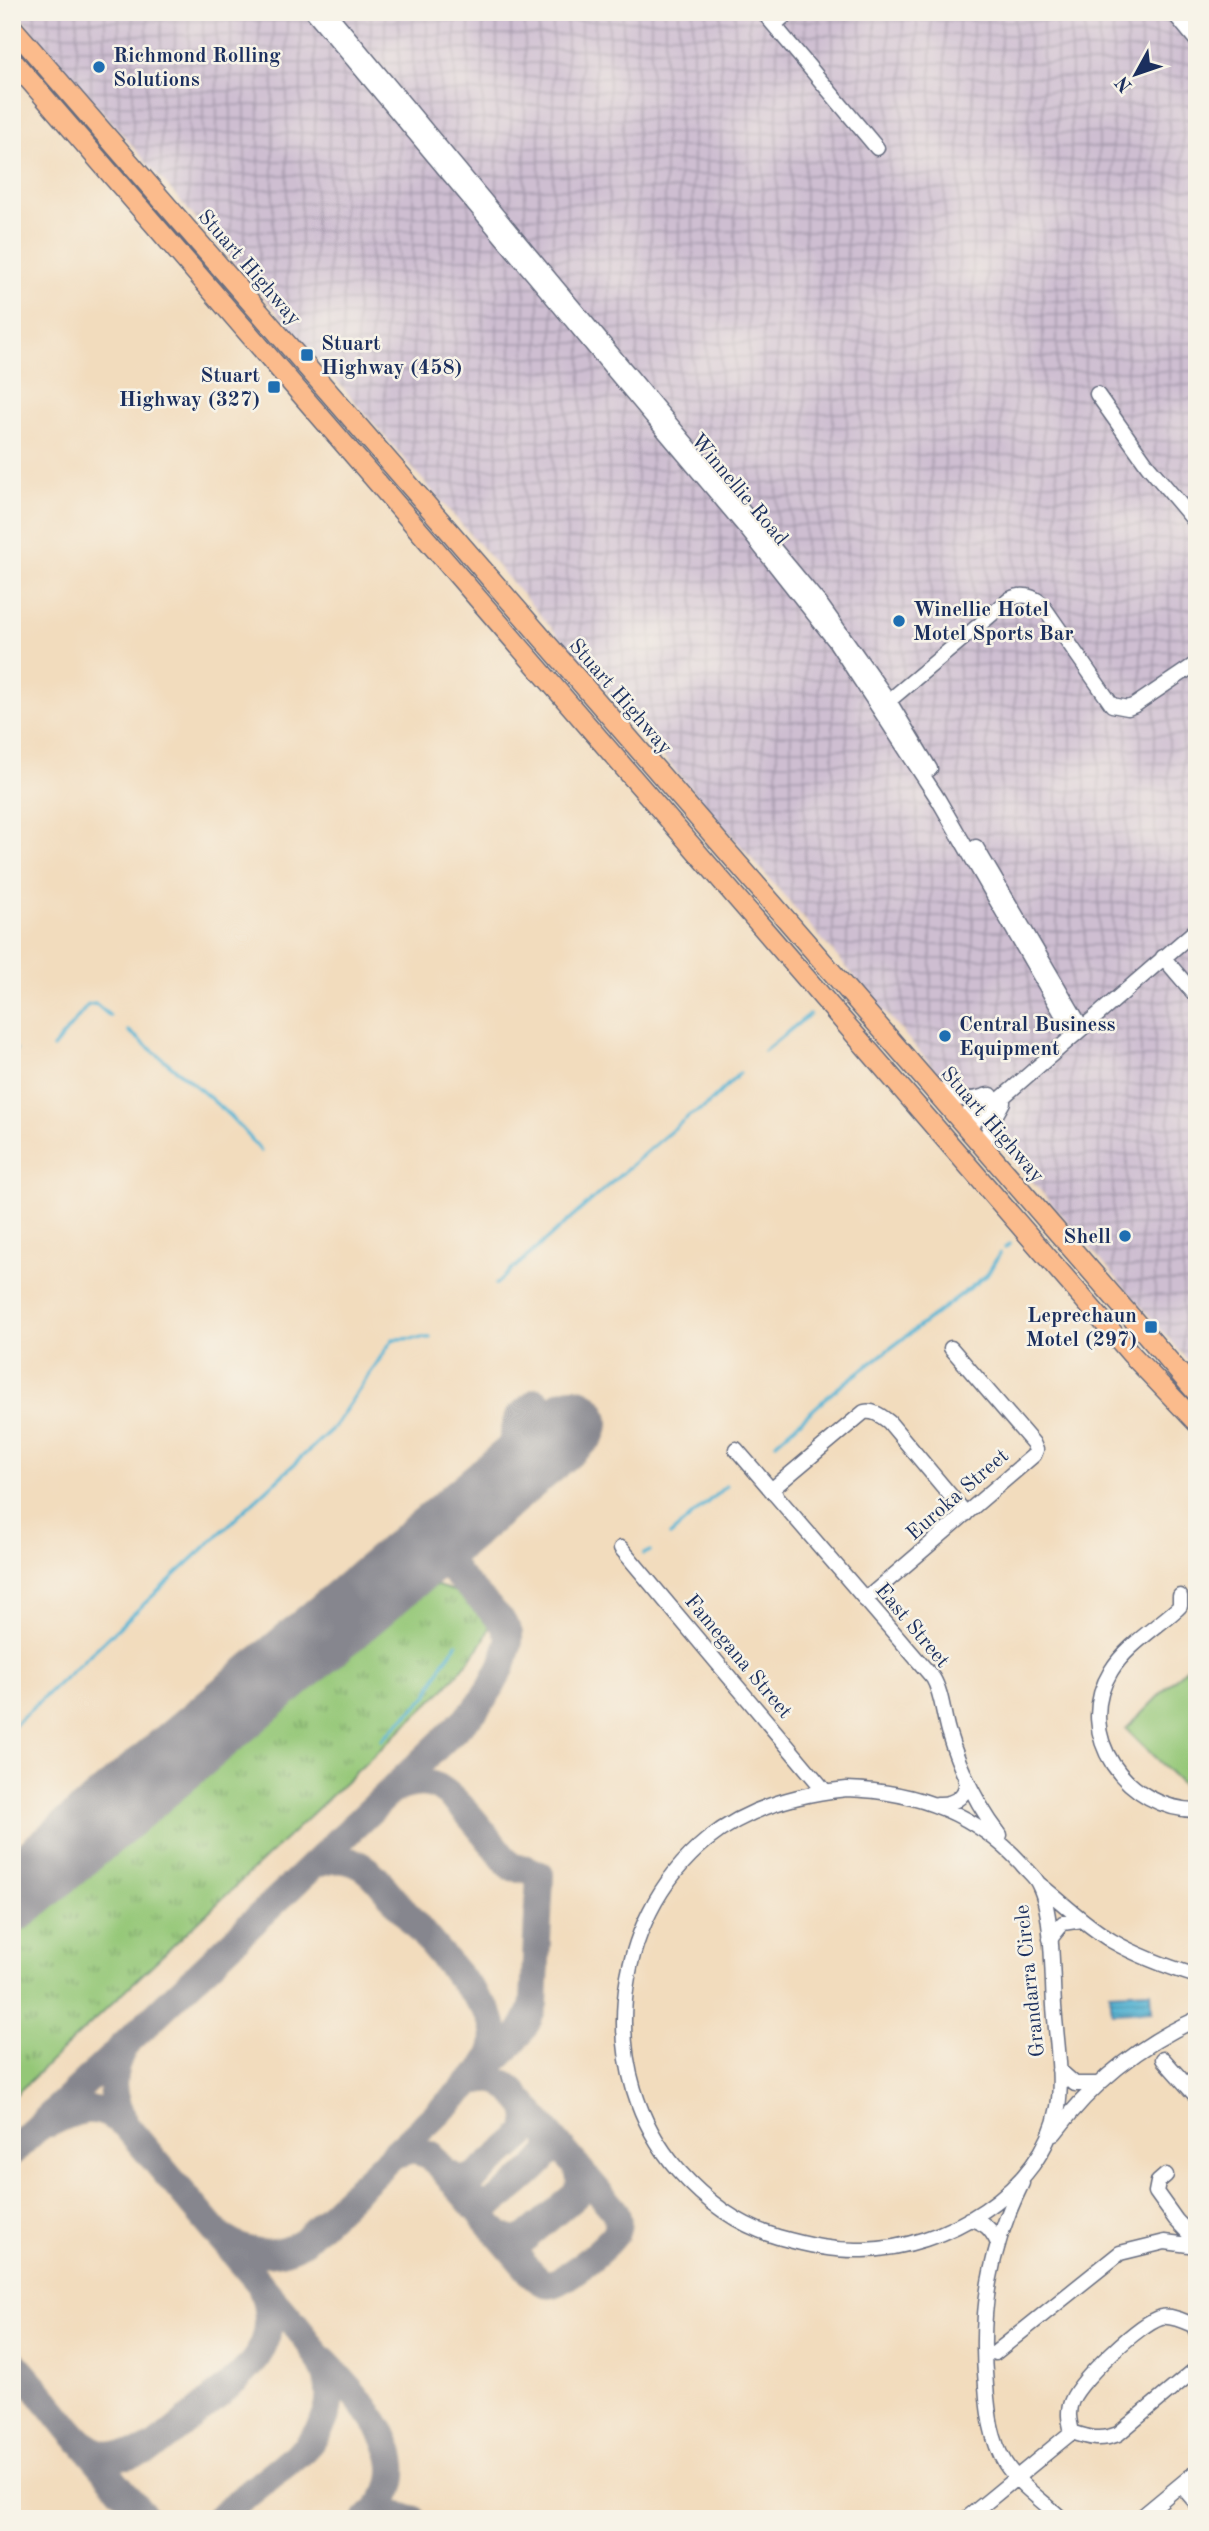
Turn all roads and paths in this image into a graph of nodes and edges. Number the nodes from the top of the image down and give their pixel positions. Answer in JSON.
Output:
{"nodes":[{"id":1,"x":313,"y":12,"type":"edge"},
{"id":2,"x":328,"y":12,"type":"edge"},
{"id":3,"x":763,"y":12,"type":"edge"},
{"id":4,"x":789,"y":12,"type":"edge"},
{"id":5,"x":1173,"y":12,"type":"edge"},
{"id":6,"x":774,"y":25,"type":"junction"},
{"id":7,"x":12,"y":27,"type":"edge"},
{"id":8,"x":1197,"y":41,"type":"edge"},
{"id":9,"x":12,"y":60,"type":"edge"},
{"id":10,"x":877,"y":148,"type":"dead end"},
{"id":11,"x":255,"y":307,"type":"junction"},
{"id":12,"x":239,"y":322,"type":"junction"},
{"id":13,"x":1097,"y":394,"type":"dead end"},
{"id":14,"x":1197,"y":524,"type":"edge"},
{"id":15,"x":1197,"y":663,"type":"edge"},
{"id":16,"x":884,"y":705,"type":"junction"},
{"id":17,"x":1197,"y":929,"type":"edge"},
{"id":18,"x":1163,"y":957,"type":"junction"},
{"id":19,"x":1197,"y":997,"type":"edge"},
{"id":20,"x":1076,"y":1028,"type":"junction"},
{"id":21,"x":920,"y":1075,"type":"junction"},
{"id":22,"x":1013,"y":1086,"type":"junction"},
{"id":23,"x":998,"y":1089,"type":"junction"},
{"id":24,"x":930,"y":1120,"type":"junction"},
{"id":25,"x":962,"y":1126,"type":"junction"},
{"id":26,"x":984,"y":1149,"type":"junction"},
{"id":27,"x":1031,"y":1237,"type":"junction"},
{"id":28,"x":1067,"y":1244,"type":"junction"},
{"id":29,"x":1108,"y":1326,"type":"junction"},
{"id":30,"x":951,"y":1348,"type":"dead end"},
{"id":31,"x":1197,"y":1393,"type":"edge"},
{"id":32,"x":1197,"y":1423,"type":"edge"},
{"id":33,"x":736,"y":1449,"type":"dead end"},
{"id":34,"x":771,"y":1490,"type":"junction"},
{"id":35,"x":966,"y":1514,"type":"junction"},
{"id":36,"x":621,"y":1548,"type":"dead end"},
{"id":37,"x":1180,"y":1596,"type":"dead end"},
{"id":38,"x":865,"y":1600,"type":"junction"},
{"id":39,"x":965,"y":1775,"type":"junction"},
{"id":40,"x":825,"y":1791,"type":"junction"},
{"id":41,"x":932,"y":1803,"type":"junction"},
{"id":42,"x":1197,"y":1810,"type":"edge"},
{"id":43,"x":1012,"y":1854,"type":"junction"},
{"id":44,"x":1039,"y":1884,"type":"junction"},
{"id":45,"x":1082,"y":1920,"type":"junction"},
{"id":46,"x":1050,"y":1939,"type":"junction"},
{"id":47,"x":1197,"y":1976,"type":"edge"},
{"id":48,"x":1197,"y":2019,"type":"edge"},
{"id":49,"x":1163,"y":2059,"type":"dead end"},
{"id":50,"x":1059,"y":2070,"type":"junction"},
{"id":51,"x":1097,"y":2084,"type":"junction"},
{"id":52,"x":1197,"y":2097,"type":"edge"},
{"id":53,"x":1037,"y":2158,"type":"junction"},
{"id":54,"x":1166,"y":2175,"type":"dead end"},
{"id":55,"x":969,"y":2219,"type":"junction"},
{"id":56,"x":998,"y":2243,"type":"junction"},
{"id":57,"x":1197,"y":2244,"type":"edge"},
{"id":58,"x":1195,"y":2326,"type":"edge"},
{"id":59,"x":995,"y":2353,"type":"dead end"},
{"id":60,"x":1197,"y":2368,"type":"edge"},
{"id":61,"x":1072,"y":2432,"type":"junction"},
{"id":62,"x":1197,"y":2471,"type":"edge"},
{"id":63,"x":1015,"y":2477,"type":"junction"},
{"id":64,"x":1181,"y":2485,"type":"junction"},
{"id":65,"x":1197,"y":2504,"type":"edge"},
{"id":66,"x":966,"y":2519,"type":"edge"},
{"id":67,"x":1062,"y":2519,"type":"edge"},
{"id":68,"x":1139,"y":2519,"type":"edge"}],
"edges":[{"from":1,"to":16,"type":"street","name":"Winnellie Road"},
{"from":2,"to":16,"type":"street","name":"Winnellie Road"},
{"from":3,"to":6,"type":"street"},
{"from":4,"to":6,"type":"street"},
{"from":5,"to":8,"type":"street"},
{"from":6,"to":10,"type":"street"},
{"from":7,"to":11,"type":"highway","name":"Stuart Highway"},
{"from":9,"to":12,"type":"highway"},
{"from":11,"to":12,"type":"highway"},
{"from":11,"to":21,"type":"highway","name":"Stuart Highway"},
{"from":12,"to":24,"type":"highway"},
{"from":13,"to":14,"type":"street"},
{"from":15,"to":16,"type":"street"},
{"from":16,"to":20,"type":"street","name":"Winnellie Road"},
{"from":17,"to":18,"type":"street"},
{"from":18,"to":19,"type":"street"},
{"from":18,"to":20,"type":"street"},
{"from":20,"to":22,"type":"street"},
{"from":20,"to":23,"type":"street"},
{"from":21,"to":23,"type":"street"},
{"from":21,"to":25,"type":"highway","name":"Stuart Highway"},
{"from":22,"to":25,"type":"street"},
{"from":22,"to":26,"type":"street"},
{"from":23,"to":25,"type":"street"},
{"from":24,"to":25,"type":"highway"},
{"from":24,"to":27,"type":"highway"},
{"from":25,"to":26,"type":"highway","name":"Stuart Highway"},
{"from":25,"to":27,"type":"highway"},
{"from":26,"to":28,"type":"highway","name":"Stuart Highway"},
{"from":27,"to":29,"type":"highway"},
{"from":28,"to":29,"type":"highway"},
{"from":28,"to":31,"type":"highway","name":"Stuart Highway"},
{"from":29,"to":32,"type":"highway"},
{"from":30,"to":35,"type":"street","name":"Euroka Street"},
{"from":33,"to":34,"type":"street","name":"East Street"},
{"from":34,"to":35,"type":"street"},
{"from":34,"to":38,"type":"street","name":"East Street"},
{"from":35,"to":38,"type":"street","name":"Euroka Street"},
{"from":36,"to":40,"type":"street","name":"Famegana Street"},
{"from":37,"to":42,"type":"street"},
{"from":38,"to":39,"type":"street","name":"East Street"},
{"from":39,"to":41,"type":"street"},
{"from":39,"to":43,"type":"street","name":"East Street"},
{"from":40,"to":41,"type":"street","name":"Grandarra Circle"},
{"from":40,"to":55,"type":"street","name":"Grandarra Circle"},
{"from":41,"to":43,"type":"street","name":"Grandarra Circle"},
{"from":43,"to":44,"type":"street","name":"Grandarra Circle"},
{"from":44,"to":45,"type":"street"},
{"from":44,"to":46,"type":"street","name":"Grandarra Circle"},
{"from":45,"to":46,"type":"street"},
{"from":45,"to":47,"type":"street"},
{"from":46,"to":50,"type":"street","name":"Grandarra Circle"},
{"from":48,"to":51,"type":"street"},
{"from":49,"to":52,"type":"street"},
{"from":50,"to":51,"type":"street"},
{"from":50,"to":53,"type":"street","name":"Grandarra Circle"},
{"from":51,"to":53,"type":"street"},
{"from":53,"to":55,"type":"street","name":"Grandarra Circle"},
{"from":53,"to":56,"type":"street"},
{"from":54,"to":57,"type":"street"},
{"from":55,"to":56,"type":"street"},
{"from":56,"to":63,"type":"street"},
{"from":57,"to":59,"type":"street"},
{"from":58,"to":61,"type":"street"},
{"from":60,"to":61,"type":"street"},
{"from":61,"to":63,"type":"street"},
{"from":62,"to":64,"type":"street"},
{"from":63,"to":66,"type":"street"},
{"from":63,"to":67,"type":"street"},
{"from":64,"to":65,"type":"street"},
{"from":64,"to":68,"type":"street"}]}
